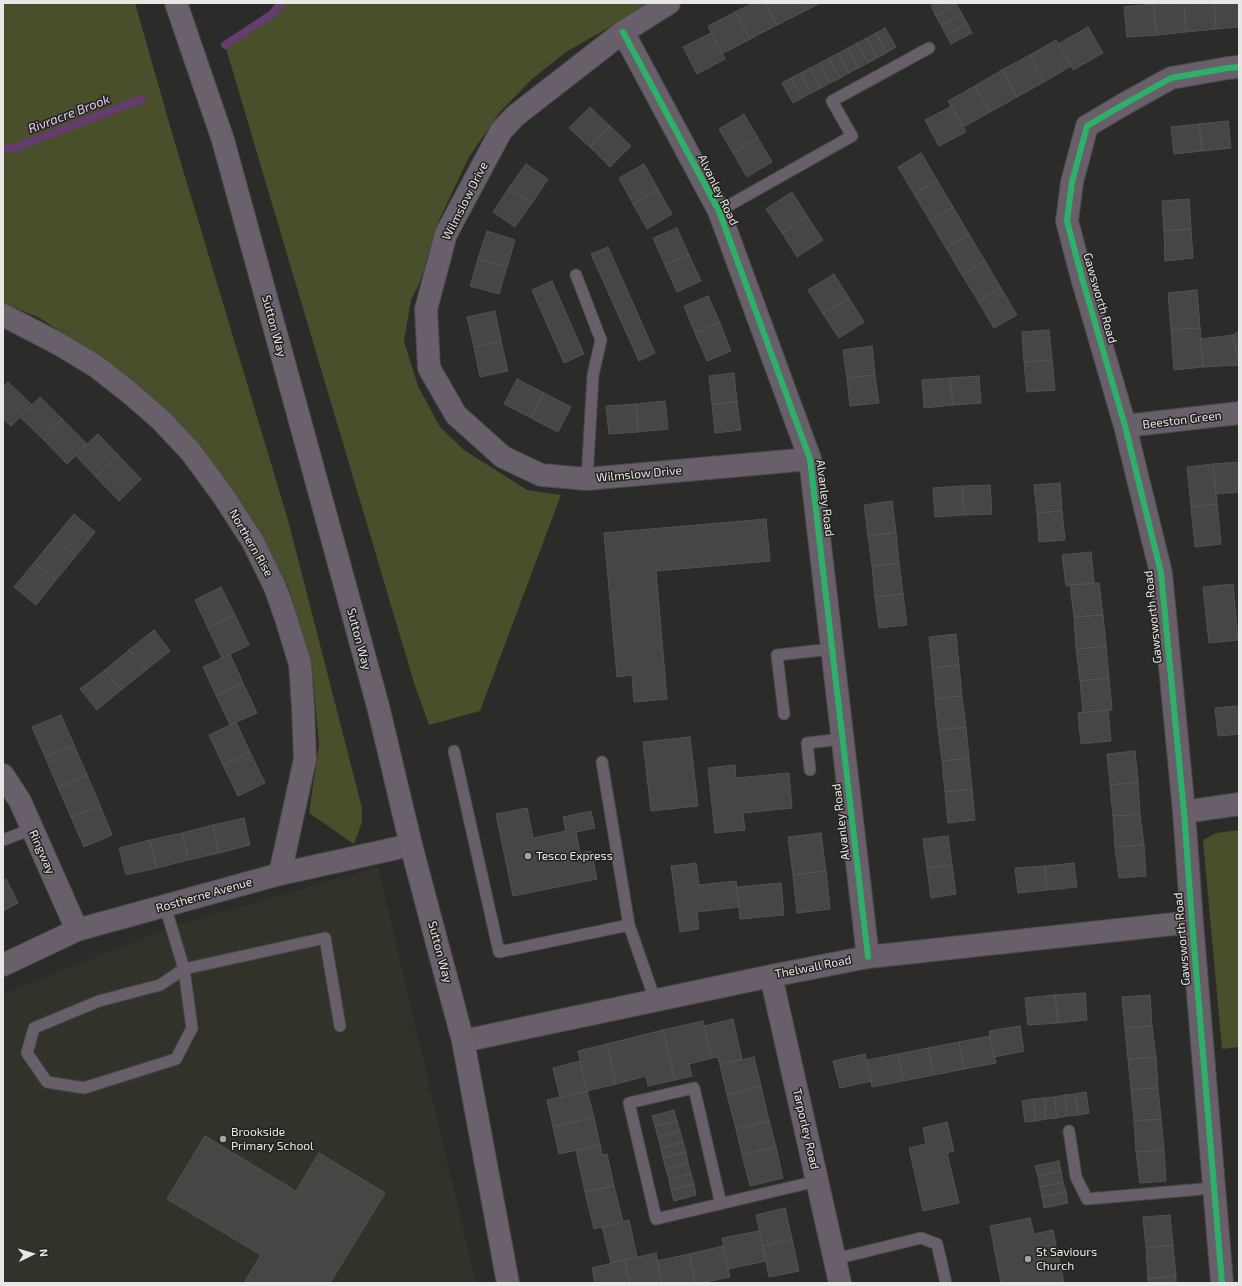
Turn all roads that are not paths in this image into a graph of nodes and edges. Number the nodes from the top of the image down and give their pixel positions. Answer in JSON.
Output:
{"nodes":[{"id":1,"x":176,"y":3,"type":"edge"},
{"id":2,"x":669,"y":3,"type":"edge"},
{"id":3,"x":623,"y":32,"type":"junction"},
{"id":4,"x":930,"y":48,"type":"dead end"},
{"id":5,"x":1239,"y":67,"type":"edge"},
{"id":6,"x":719,"y":211,"type":"junction"},
{"id":7,"x":576,"y":275,"type":"dead end"},
{"id":8,"x":3,"y":315,"type":"edge"},
{"id":9,"x":1239,"y":413,"type":"edge"},
{"id":10,"x":1126,"y":426,"type":"junction"},
{"id":11,"x":810,"y":459,"type":"junction"},
{"id":12,"x":587,"y":479,"type":"junction"},
{"id":13,"x":832,"y":649,"type":"junction"},
{"id":14,"x":784,"y":714,"type":"dead end"},
{"id":15,"x":842,"y":739,"type":"junction"},
{"id":16,"x":454,"y":751,"type":"dead end"},
{"id":17,"x":602,"y":762,"type":"dead end"},
{"id":18,"x":810,"y":770,"type":"dead end"},
{"id":19,"x":3,"y":775,"type":"edge"},
{"id":20,"x":1239,"y":804,"type":"edge"},
{"id":21,"x":1184,"y":812,"type":"junction"},
{"id":22,"x":32,"y":829,"type":"junction"},
{"id":23,"x":3,"y":840,"type":"edge"},
{"id":24,"x":412,"y":845,"type":"junction"},
{"id":25,"x":280,"y":874,"type":"junction"},
{"id":26,"x":165,"y":906,"type":"junction"},
{"id":27,"x":1192,"y":922,"type":"junction"},
{"id":28,"x":629,"y":925,"type":"junction"},
{"id":29,"x":78,"y":930,"type":"junction"},
{"id":30,"x":868,"y":956,"type":"junction"},
{"id":31,"x":3,"y":965,"type":"edge"},
{"id":32,"x":184,"y":969,"type":"junction"},
{"id":33,"x":771,"y":976,"type":"junction"},
{"id":34,"x":655,"y":1000,"type":"junction"},
{"id":35,"x":340,"y":1026,"type":"dead end"},
{"id":36,"x":463,"y":1041,"type":"junction"},
{"id":37,"x":1069,"y":1131,"type":"dead end"},
{"id":38,"x":817,"y":1181,"type":"junction"},
{"id":39,"x":1214,"y":1188,"type":"junction"},
{"id":40,"x":721,"y":1204,"type":"junction"},
{"id":41,"x":835,"y":1260,"type":"junction"},
{"id":42,"x":508,"y":1283,"type":"edge"},
{"id":43,"x":840,"y":1283,"type":"edge"},
{"id":44,"x":946,"y":1283,"type":"edge"},
{"id":45,"x":1222,"y":1283,"type":"edge"}],
"edges":[{"from":1,"to":24,"type":"main road","name":"Sutton Way"},
{"from":2,"to":3,"type":"street","name":"Wilmslow Drive"},
{"from":3,"to":6,"type":"street","name":"Alvanley Road"},
{"from":3,"to":12,"type":"street","name":"Wilmslow Drive"},
{"from":4,"to":6,"type":"lane"},
{"from":5,"to":10,"type":"street","name":"Gawsworth Road"},
{"from":6,"to":11,"type":"street","name":"Alvanley Road"},
{"from":7,"to":12,"type":"lane"},
{"from":8,"to":25,"type":"street","name":"Northern Rise"},
{"from":9,"to":10,"type":"street","name":"Beeston Green"},
{"from":10,"to":21,"type":"street","name":"Gawsworth Road"},
{"from":11,"to":12,"type":"street","name":"Wilmslow Drive"},
{"from":11,"to":13,"type":"street","name":"Alvanley Road"},
{"from":13,"to":14,"type":"lane"},
{"from":13,"to":15,"type":"street","name":"Alvanley Road"},
{"from":15,"to":18,"type":"lane"},
{"from":15,"to":30,"type":"street","name":"Alvanley Road"},
{"from":16,"to":28,"type":"lane"},
{"from":17,"to":28,"type":"lane"},
{"from":19,"to":22,"type":"street","name":"Ringway"},
{"from":20,"to":21,"type":"street"},
{"from":21,"to":27,"type":"street","name":"Gawsworth Road"},
{"from":22,"to":23,"type":"lane"},
{"from":22,"to":29,"type":"street","name":"Ringway"},
{"from":24,"to":25,"type":"street","name":"Rostherne Avenue"},
{"from":24,"to":36,"type":"main road","name":"Sutton Way"},
{"from":25,"to":26,"type":"street","name":"Rostherne Avenue"},
{"from":26,"to":29,"type":"street","name":"Rostherne Avenue"},
{"from":26,"to":32,"type":"lane"},
{"from":27,"to":30,"type":"street","name":"Thelwall Road"},
{"from":27,"to":39,"type":"street","name":"Gawsworth Road"},
{"from":28,"to":34,"type":"lane"},
{"from":29,"to":31,"type":"street","name":"Rostherne Avenue"},
{"from":30,"to":33,"type":"street","name":"Thelwall Road"},
{"from":32,"to":32,"type":"lane"},
{"from":32,"to":35,"type":"lane"},
{"from":33,"to":34,"type":"street","name":"Thelwall Road"},
{"from":33,"to":38,"type":"street","name":"Tarporley Road"},
{"from":34,"to":36,"type":"street","name":"Thelwall Road"},
{"from":36,"to":42,"type":"main road","name":"Sutton Way"},
{"from":37,"to":39,"type":"lane"},
{"from":38,"to":40,"type":"lane"},
{"from":38,"to":41,"type":"street","name":"Tarporley Road"},
{"from":39,"to":45,"type":"street","name":"Gawsworth Road"},
{"from":40,"to":40,"type":"lane"},
{"from":41,"to":43,"type":"street","name":"Tarporley Road"},
{"from":41,"to":44,"type":"lane"}]}
